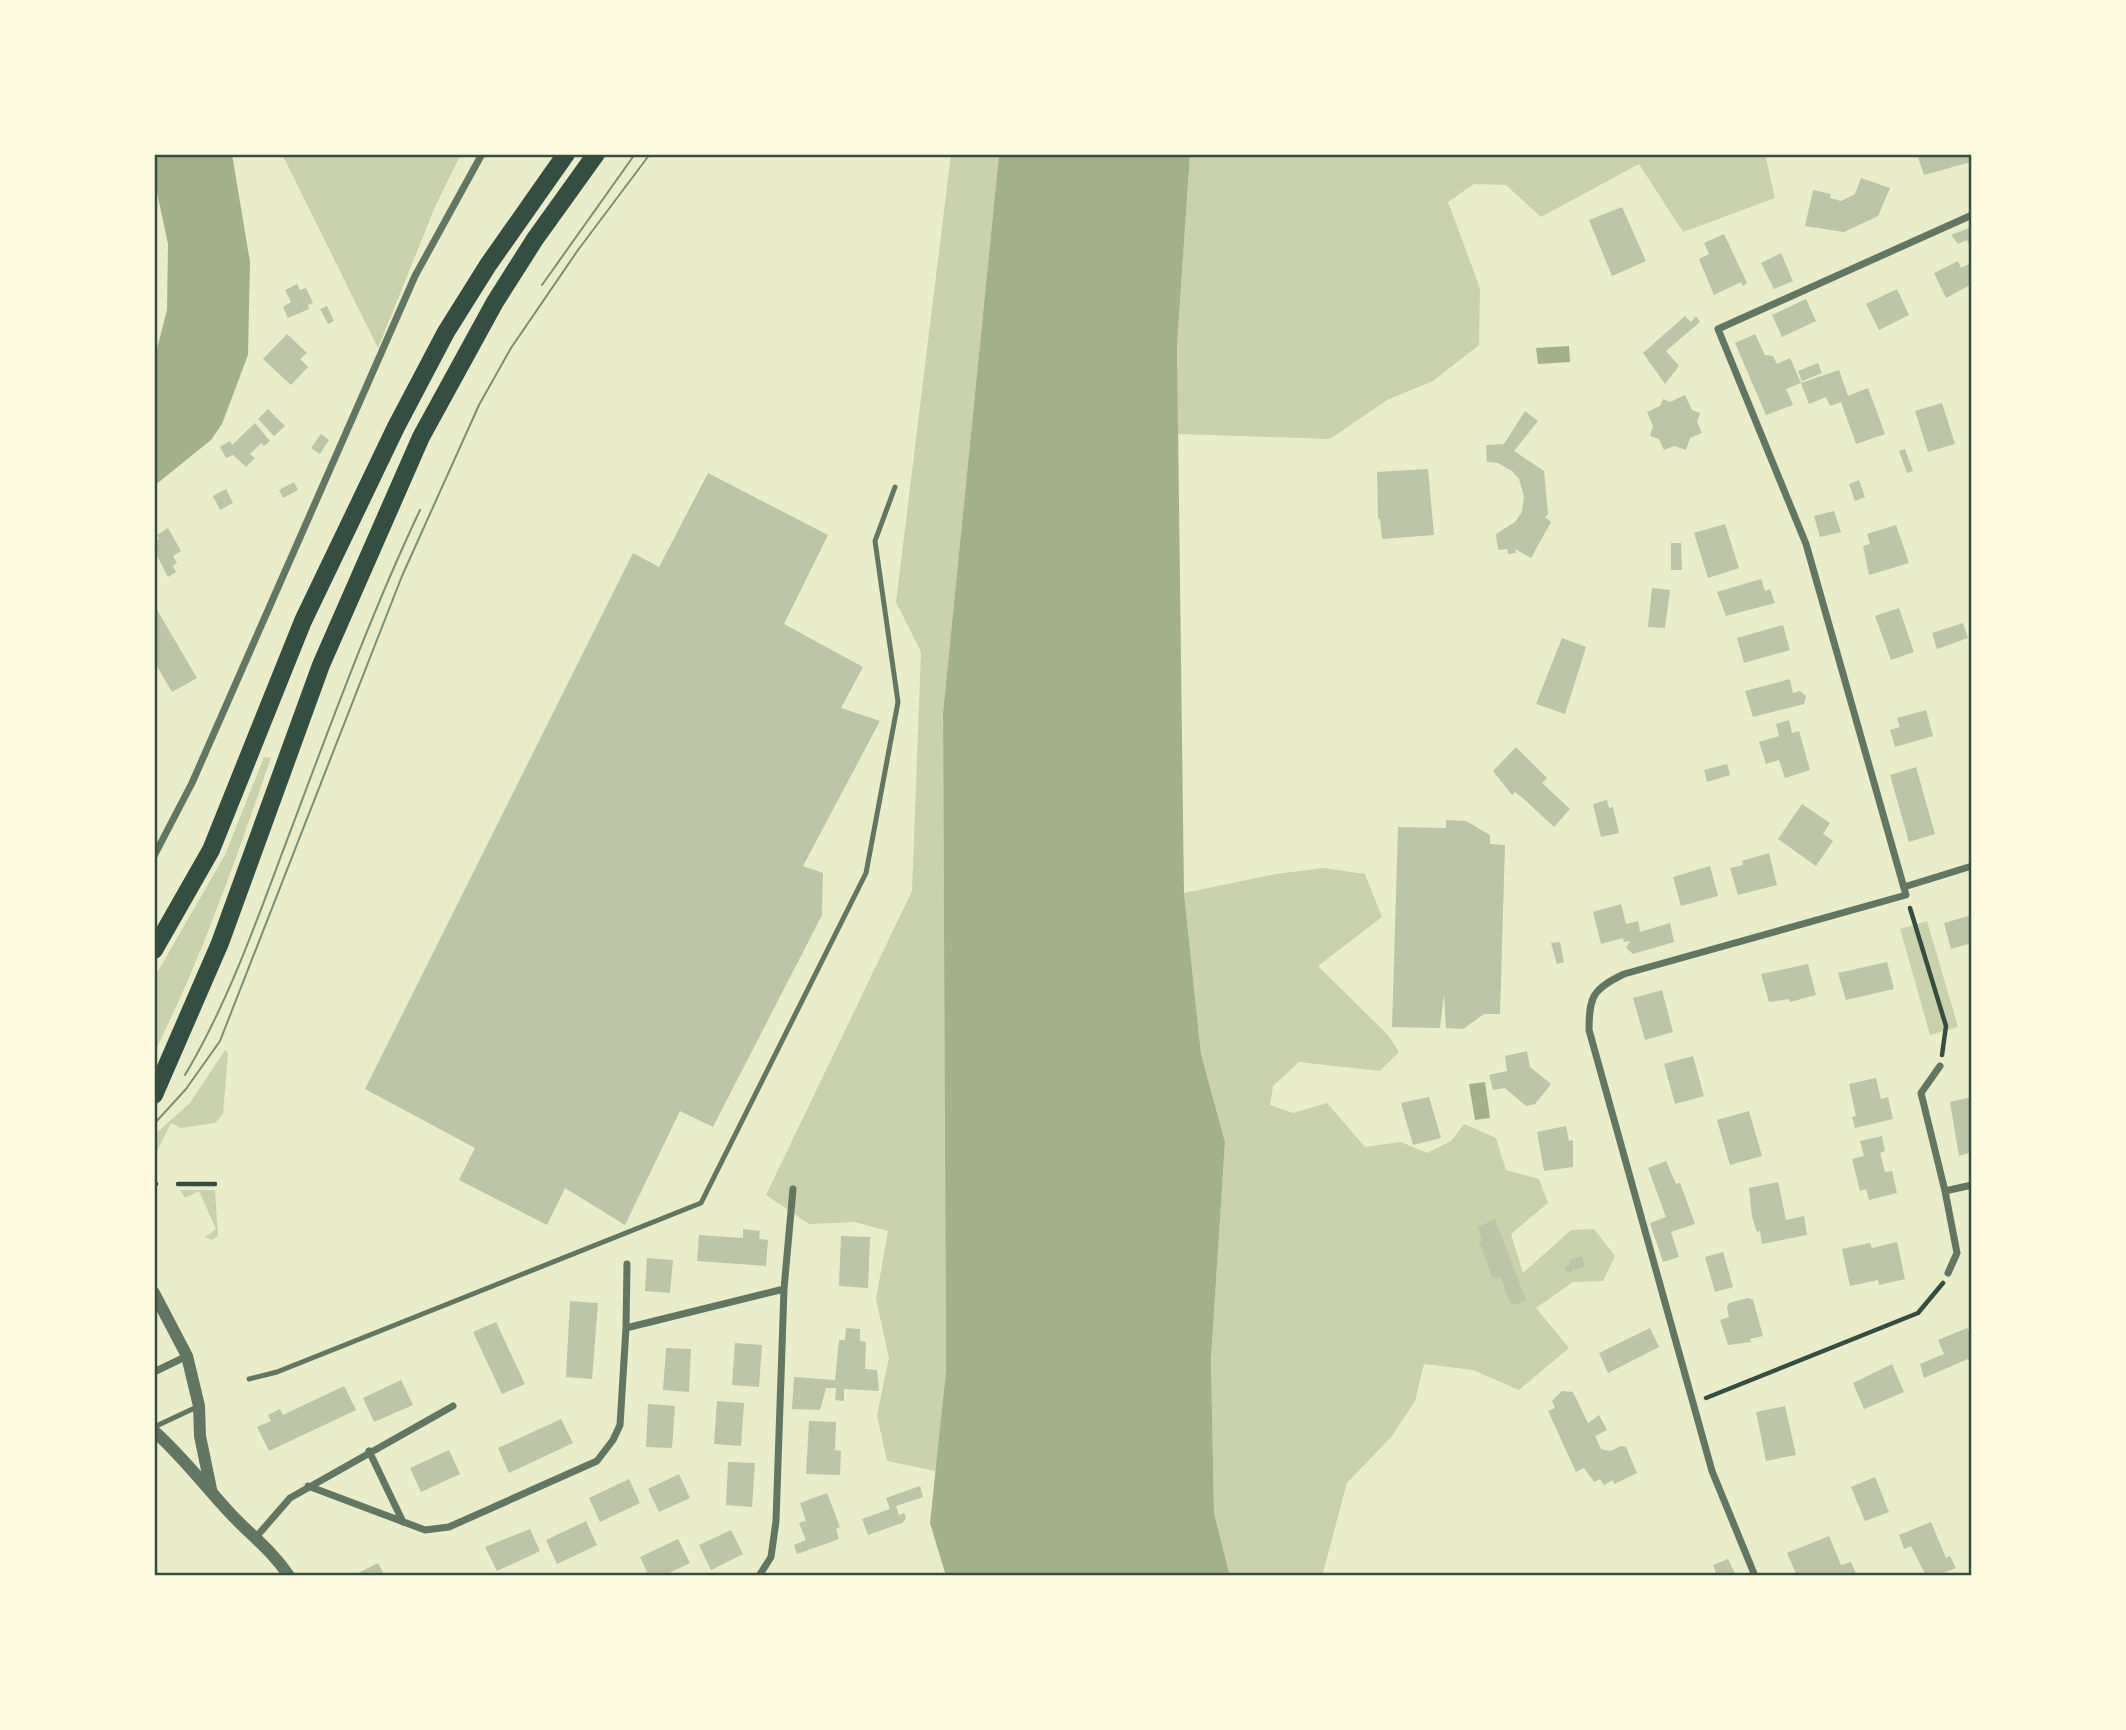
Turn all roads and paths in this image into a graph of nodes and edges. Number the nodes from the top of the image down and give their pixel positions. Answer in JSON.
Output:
{"nodes":[{"id":1,"x":482,"y":154,"type":"edge"},
{"id":2,"x":566,"y":154,"type":"edge"},
{"id":3,"x":596,"y":154,"type":"edge"},
{"id":4,"x":1972,"y":215,"type":"edge"},
{"id":5,"x":895,"y":487,"type":"dead end"},
{"id":6,"x":154,"y":856,"type":"edge"},
{"id":7,"x":1972,"y":866,"type":"edge"},
{"id":8,"x":1905,"y":891,"type":"junction"},
{"id":9,"x":154,"y":950,"type":"edge"},
{"id":10,"x":1940,"y":1066,"type":"joint"},
{"id":11,"x":154,"y":1095,"type":"edge"},
{"id":12,"x":178,"y":1184,"type":"dead end"},
{"id":13,"x":215,"y":1184,"type":"dead end"},
{"id":14,"x":1972,"y":1185,"type":"edge"},
{"id":15,"x":793,"y":1189,"type":"dead end"},
{"id":16,"x":1945,"y":1191,"type":"junction"},
{"id":17,"x":627,"y":1264,"type":"dead end"},
{"id":18,"x":1948,"y":1273,"type":"joint"},
{"id":19,"x":784,"y":1289,"type":"junction"},
{"id":20,"x":154,"y":1293,"type":"edge"},
{"id":21,"x":626,"y":1328,"type":"junction"},
{"id":22,"x":187,"y":1356,"type":"junction"},
{"id":23,"x":154,"y":1372,"type":"edge"},
{"id":24,"x":249,"y":1379,"type":"dead end"},
{"id":25,"x":1692,"y":1404,"type":"junction"},
{"id":26,"x":199,"y":1406,"type":"junction"},
{"id":27,"x":453,"y":1406,"type":"dead end"},
{"id":28,"x":154,"y":1429,"type":"edge"},
{"id":29,"x":369,"y":1451,"type":"junction"},
{"id":30,"x":308,"y":1486,"type":"junction"},
{"id":31,"x":211,"y":1489,"type":"junction"},
{"id":32,"x":403,"y":1522,"type":"junction"},
{"id":33,"x":257,"y":1536,"type":"junction"},
{"id":34,"x":289,"y":1576,"type":"edge"},
{"id":35,"x":759,"y":1576,"type":"edge"},
{"id":36,"x":1755,"y":1576,"type":"edge"}],
"edges":[{"from":1,"to":6,"type":"street"},
{"from":2,"to":9,"type":"main road"},
{"from":3,"to":11,"type":"main road"},
{"from":4,"to":8,"type":"street"},
{"from":5,"to":24,"type":"lane"},
{"from":7,"to":8,"type":"street"},
{"from":8,"to":10,"type":"path"},
{"from":8,"to":25,"type":"street"},
{"from":10,"to":16,"type":"street"},
{"from":12,"to":13,"type":"path"},
{"from":14,"to":16,"type":"street"},
{"from":15,"to":19,"type":"street"},
{"from":16,"to":18,"type":"street"},
{"from":17,"to":21,"type":"street"},
{"from":18,"to":25,"type":"path"},
{"from":19,"to":21,"type":"street"},
{"from":19,"to":35,"type":"street"},
{"from":20,"to":22,"type":"street"},
{"from":21,"to":32,"type":"street"},
{"from":22,"to":23,"type":"street"},
{"from":22,"to":26,"type":"street"},
{"from":25,"to":36,"type":"street"},
{"from":26,"to":28,"type":"lane"},
{"from":26,"to":31,"type":"street"},
{"from":27,"to":29,"type":"street"},
{"from":28,"to":31,"type":"street"},
{"from":29,"to":30,"type":"street"},
{"from":29,"to":32,"type":"street"},
{"from":30,"to":32,"type":"street"},
{"from":30,"to":33,"type":"street"},
{"from":31,"to":33,"type":"street"},
{"from":33,"to":34,"type":"street"}]}
